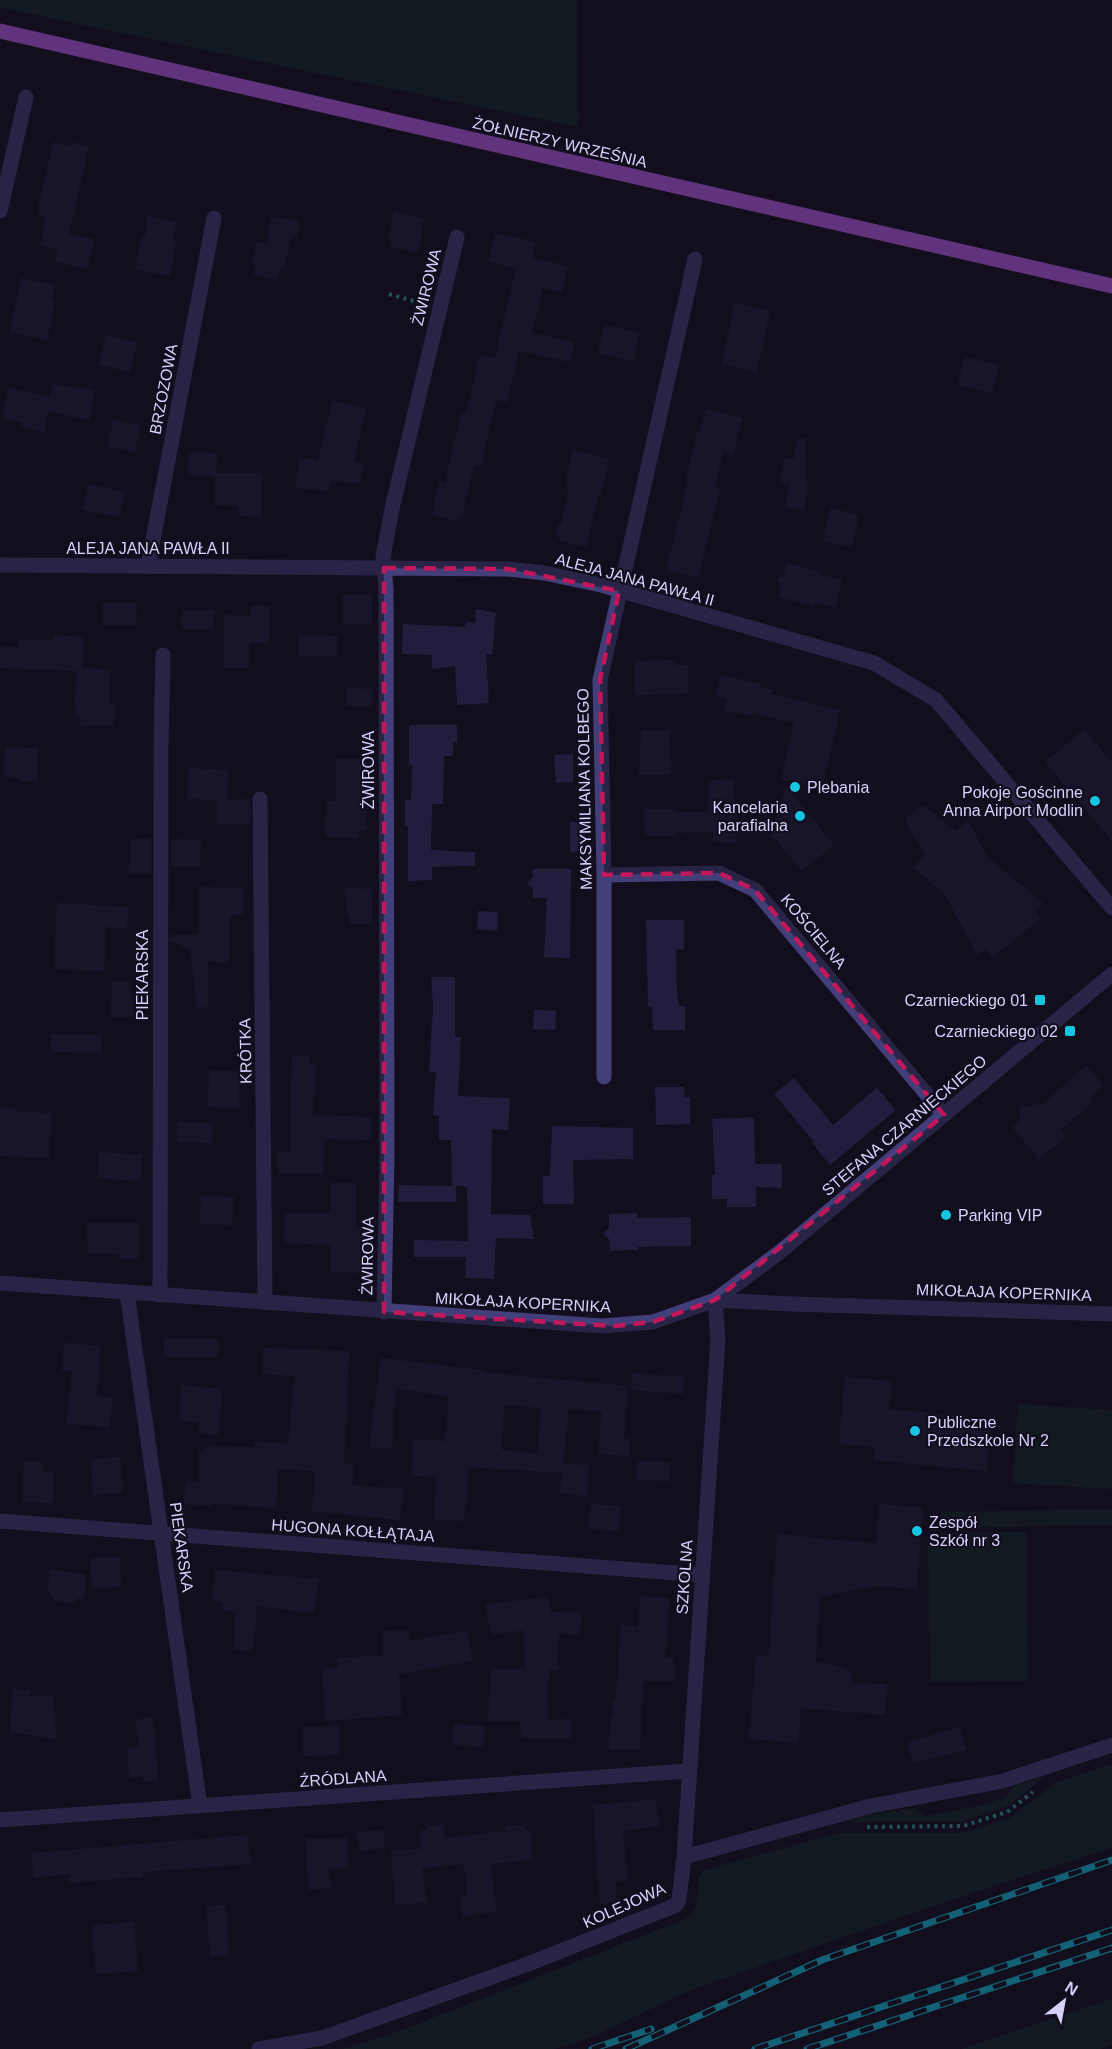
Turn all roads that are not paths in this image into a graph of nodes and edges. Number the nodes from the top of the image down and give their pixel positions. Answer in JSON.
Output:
{"nodes":[{"id":1,"x":0,"y":31,"type":"edge"},
{"id":2,"x":26,"y":97,"type":"dead end"},
{"id":3,"x":0,"y":211,"type":"edge"},
{"id":4,"x":214,"y":218,"type":"dead end"},
{"id":5,"x":457,"y":237,"type":"dead end"},
{"id":6,"x":695,"y":259,"type":"dead end"},
{"id":7,"x":1112,"y":286,"type":"edge"},
{"id":8,"x":0,"y":565,"type":"edge"},
{"id":9,"x":148,"y":566,"type":"junction"},
{"id":10,"x":384,"y":568,"type":"junction"},
{"id":11,"x":619,"y":591,"type":"junction"},
{"id":12,"x":163,"y":656,"type":"dead end"},
{"id":13,"x":260,"y":800,"type":"dead end"},
{"id":14,"x":604,"y":875,"type":"junction"},
{"id":15,"x":1112,"y":909,"type":"edge"},
{"id":16,"x":1112,"y":974,"type":"edge"},
{"id":17,"x":604,"y":1077,"type":"dead end"},
{"id":18,"x":944,"y":1115,"type":"junction"},
{"id":19,"x":0,"y":1283,"type":"edge"},
{"id":20,"x":127,"y":1293,"type":"junction"},
{"id":21,"x":160,"y":1295,"type":"junction"},
{"id":22,"x":716,"y":1300,"type":"junction"},
{"id":23,"x":265,"y":1303,"type":"junction"},
{"id":24,"x":384,"y":1312,"type":"junction"},
{"id":25,"x":1112,"y":1314,"type":"edge"},
{"id":26,"x":0,"y":1521,"type":"edge"},
{"id":27,"x":162,"y":1533,"type":"junction"},
{"id":28,"x":702,"y":1575,"type":"junction"},
{"id":29,"x":1112,"y":1745,"type":"edge"},
{"id":30,"x":688,"y":1771,"type":"junction"},
{"id":31,"x":200,"y":1806,"type":"junction"},
{"id":32,"x":0,"y":1820,"type":"edge"},
{"id":33,"x":684,"y":1857,"type":"junction"},
{"id":34,"x":259,"y":2049,"type":"edge"}],
"edges":[{"from":1,"to":7,"type":"main road","name":"ŻOŁNIERZY WRZEŚNIA"},
{"from":2,"to":3,"type":"street"},
{"from":4,"to":9,"type":"street","name":"BRZOZOWA"},
{"from":5,"to":10,"type":"street","name":"ŻWIROWA"},
{"from":6,"to":11,"type":"street","name":"MAKSYMILIANA KOLBEGO"},
{"from":8,"to":9,"type":"street","name":"ALEJA JANA PAWŁA II"},
{"from":9,"to":10,"type":"street","name":"ALEJA JANA PAWŁA II"},
{"from":10,"to":11,"type":"street","name":"ALEJA JANA PAWŁA II"},
{"from":10,"to":24,"type":"street","name":"ŻWIROWA"},
{"from":11,"to":14,"type":"street","name":"MAKSYMILIANA KOLBEGO"},
{"from":11,"to":15,"type":"street","name":"ALEJA JANA PAWŁA II"},
{"from":12,"to":21,"type":"street","name":"PIEKARSKA"},
{"from":13,"to":23,"type":"street","name":"KRÓTKA"},
{"from":14,"to":17,"type":"street","name":"MAKSYMILIANA KOLBEGO"},
{"from":14,"to":18,"type":"street","name":"KOŚCIELNA"},
{"from":16,"to":18,"type":"street","name":"STEFANA CZARNIECKIEGO"},
{"from":18,"to":22,"type":"street","name":"STEFANA CZARNIECKIEGO"},
{"from":19,"to":20,"type":"street","name":"MIKOŁAJA KOPERNIKA"},
{"from":20,"to":21,"type":"street","name":"MIKOŁAJA KOPERNIKA"},
{"from":20,"to":27,"type":"street","name":"PIEKARSKA"},
{"from":21,"to":23,"type":"street","name":"MIKOŁAJA KOPERNIKA"},
{"from":22,"to":24,"type":"street","name":"MIKOŁAJA KOPERNIKA"},
{"from":22,"to":25,"type":"street","name":"MIKOŁAJA KOPERNIKA"},
{"from":22,"to":28,"type":"street","name":"SZKOLNA"},
{"from":23,"to":24,"type":"street","name":"MIKOŁAJA KOPERNIKA"},
{"from":26,"to":27,"type":"street","name":"HUGONA KOŁŁĄTAJA"},
{"from":27,"to":28,"type":"street","name":"HUGONA KOŁŁĄTAJA"},
{"from":27,"to":31,"type":"street","name":"PIEKARSKA"},
{"from":28,"to":30,"type":"street","name":"SZKOLNA"},
{"from":29,"to":33,"type":"street"},
{"from":30,"to":31,"type":"street","name":"ŹRÓDLANA"},
{"from":30,"to":33,"type":"street","name":"SZKOLNA"},
{"from":31,"to":32,"type":"street","name":"ŹRÓDLANA"},
{"from":33,"to":34,"type":"street","name":"KOLEJOWA"}]}
